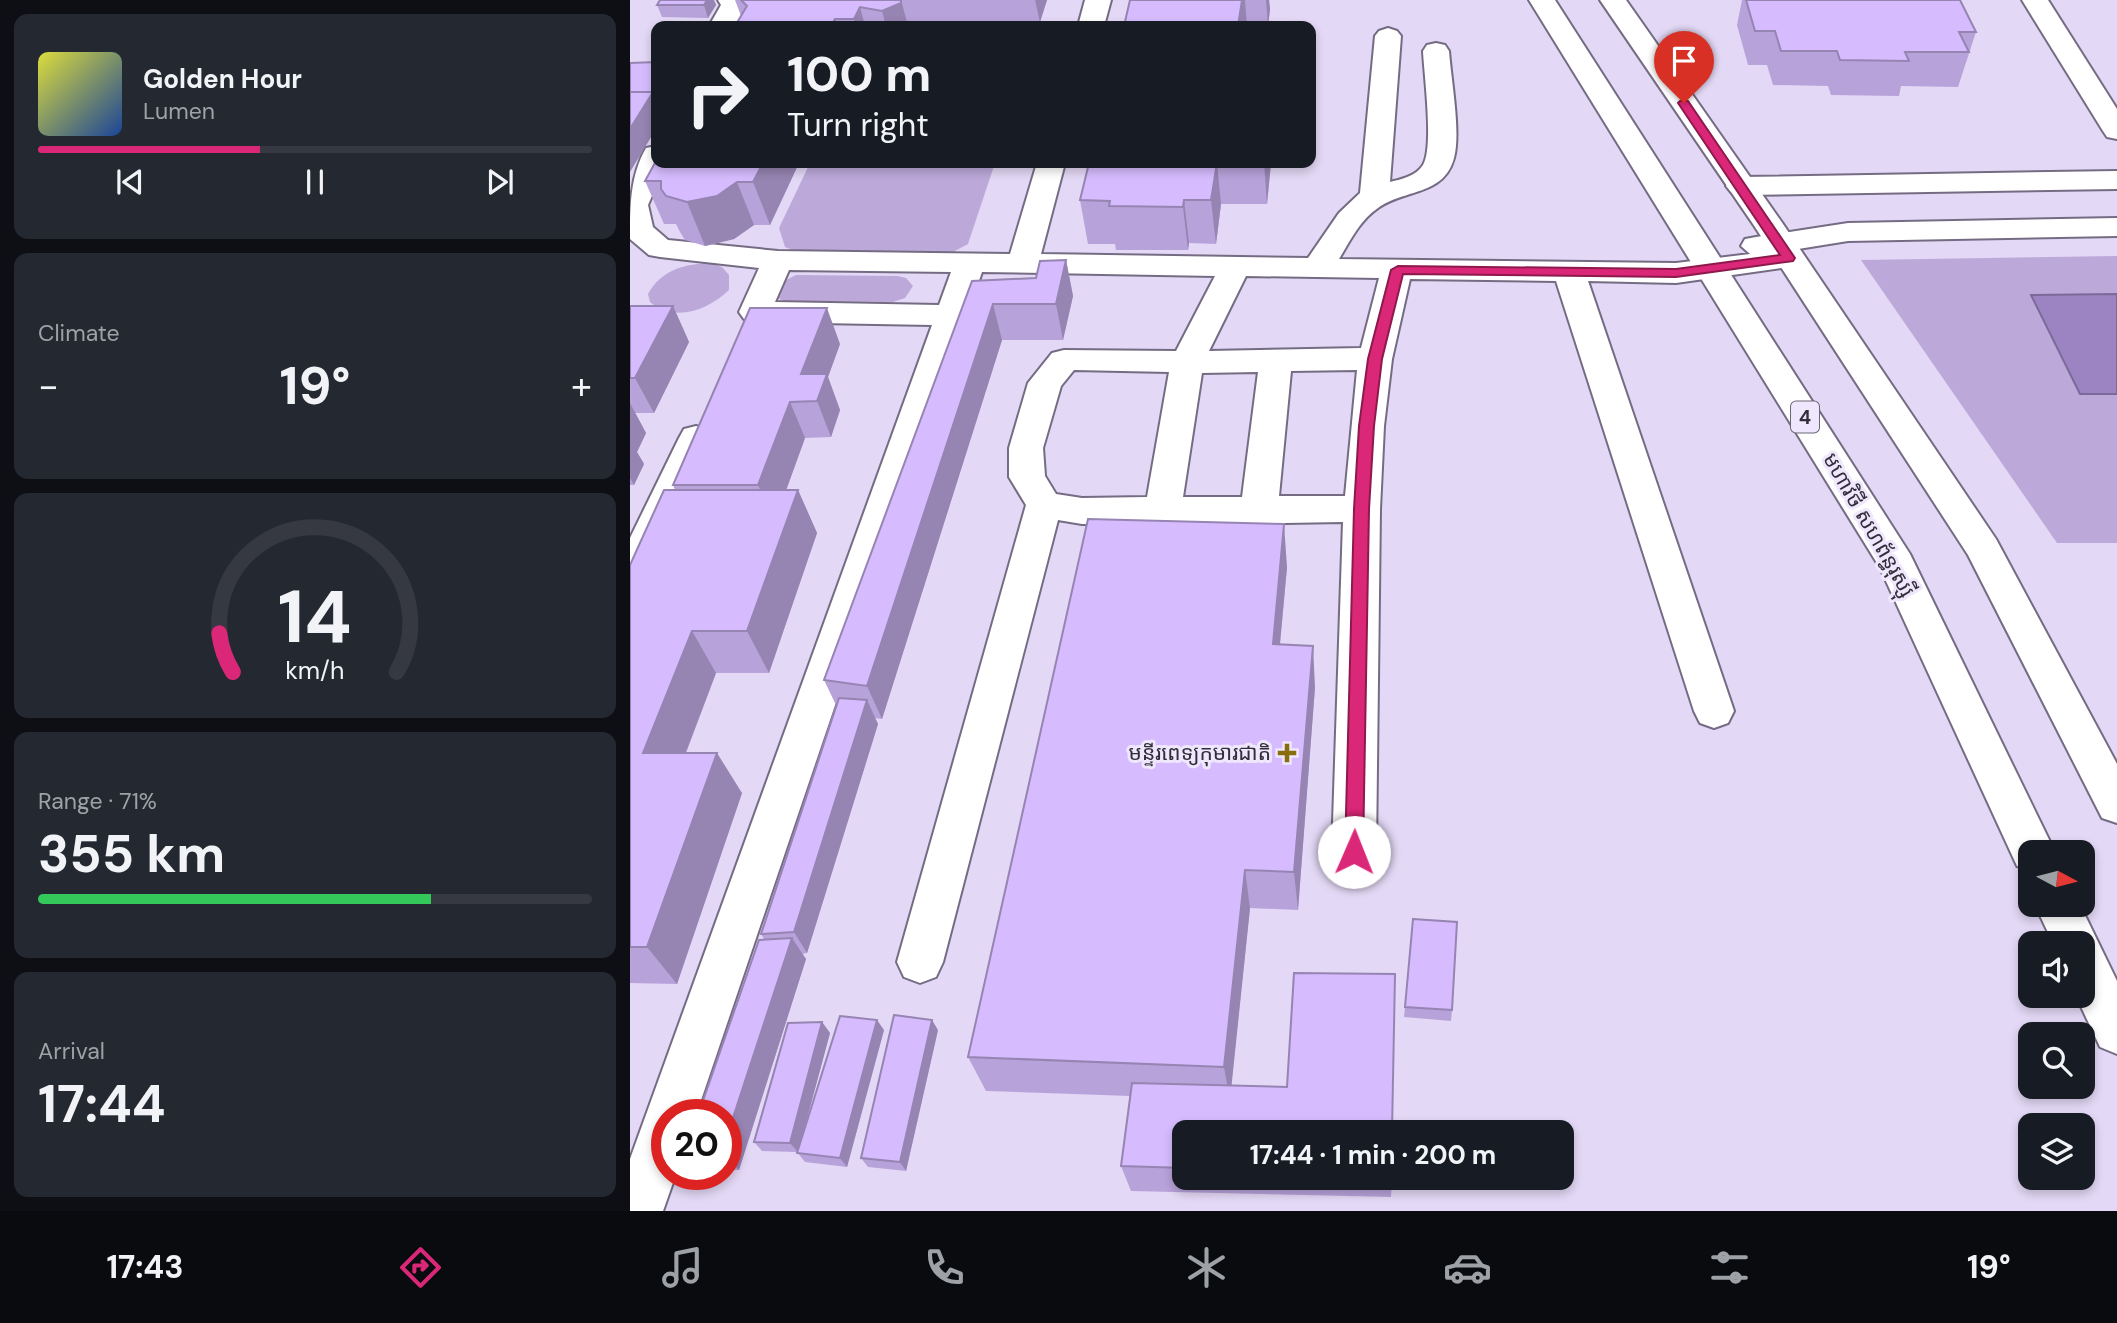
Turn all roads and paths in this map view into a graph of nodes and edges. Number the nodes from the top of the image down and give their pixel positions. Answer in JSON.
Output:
{"nodes":[{"id":1,"x":731,"y":0,"type":"edge"},
{"id":2,"x":1098,"y":0,"type":"edge"},
{"id":3,"x":1542,"y":0,"type":"edge"},
{"id":4,"x":1613,"y":0,"type":"edge"},
{"id":5,"x":2035,"y":0,"type":"edge"},
{"id":6,"x":725,"y":21,"type":"edge"},
{"id":7,"x":1092,"y":21,"type":"edge"},
{"id":8,"x":1388,"y":36,"type":"dead end"},
{"id":9,"x":1436,"y":51,"type":"dead end"},
{"id":10,"x":2117,"y":131,"type":"edge"},
{"id":11,"x":651,"y":165,"type":"edge"},
{"id":12,"x":1050,"y":168,"type":"edge"},
{"id":13,"x":2117,"y":180,"type":"edge"},
{"id":14,"x":1741,"y":186,"type":"junction"},
{"id":15,"x":1374,"y":197,"type":"junction"},
{"id":16,"x":2117,"y":227,"type":"edge"},
{"id":17,"x":1784,"y":250,"type":"junction"},
{"id":18,"x":778,"y":260,"type":"junction"},
{"id":19,"x":1708,"y":261,"type":"junction"},
{"id":20,"x":970,"y":263,"type":"junction"},
{"id":21,"x":1023,"y":264,"type":"junction"},
{"id":22,"x":1235,"y":267,"type":"junction"},
{"id":23,"x":1317,"y":268,"type":"junction"},
{"id":24,"x":1398,"y":270,"type":"junction"},
{"id":25,"x":1569,"y":272,"type":"junction"},
{"id":26,"x":952,"y":315,"type":"junction"},
{"id":27,"x":1375,"y":359,"type":"junction"},
{"id":28,"x":1276,"y":360,"type":"junction"},
{"id":29,"x":1187,"y":362,"type":"junction"},
{"id":30,"x":707,"y":413,"type":"edge"},
{"id":31,"x":1044,"y":505,"type":"junction"},
{"id":32,"x":1362,"y":509,"type":"junction"},
{"id":33,"x":1259,"y":510,"type":"junction"},
{"id":34,"x":1163,"y":512,"type":"junction"},
{"id":35,"x":630,"y":577,"type":"edge"},
{"id":36,"x":1714,"y":710,"type":"dead end"},
{"id":37,"x":2117,"y":805,"type":"edge"},
{"id":38,"x":2027,"y":840,"type":"edge"},
{"id":39,"x":1354,"y":852,"type":"dead end"},
{"id":40,"x":920,"y":962,"type":"dead end"},
{"id":41,"x":2095,"y":985,"type":"edge"},
{"id":42,"x":2117,"y":1031,"type":"edge"},
{"id":43,"x":677,"y":1099,"type":"edge"},
{"id":44,"x":651,"y":1171,"type":"edge"},
{"id":45,"x":637,"y":1211,"type":"edge"}],
"edges":[{"from":1,"to":6,"type":"main road"},
{"from":2,"to":7,"type":"main road"},
{"from":3,"to":19,"type":"main road","name":"មហាវិថី សហព័ន្ធរុស្ស៊ី","number":"4"},
{"from":4,"to":14,"type":"main road"},
{"from":5,"to":10,"type":"main road"},
{"from":8,"to":15,"type":"main road"},
{"from":9,"to":15,"type":"main road"},
{"from":11,"to":18,"type":"main road"},
{"from":12,"to":21,"type":"main road"},
{"from":13,"to":14,"type":"main road"},
{"from":14,"to":17,"type":"main road"},
{"from":15,"to":23,"type":"main road"},
{"from":16,"to":17,"type":"main road"},
{"from":17,"to":19,"type":"main road"},
{"from":17,"to":37,"type":"main road"},
{"from":18,"to":20,"type":"main road"},
{"from":18,"to":26,"type":"main road"},
{"from":19,"to":25,"type":"main road"},
{"from":19,"to":38,"type":"main road","name":"មហាវិថី សហព័ន្ធរុស្ស៊ី","number":"4"},
{"from":20,"to":21,"type":"main road"},
{"from":20,"to":26,"type":"main road"},
{"from":21,"to":22,"type":"main road"},
{"from":22,"to":23,"type":"main road"},
{"from":22,"to":29,"type":"main road"},
{"from":23,"to":24,"type":"main road"},
{"from":24,"to":25,"type":"main road"},
{"from":24,"to":27,"type":"main road"},
{"from":25,"to":36,"type":"main road"},
{"from":26,"to":43,"type":"main road"},
{"from":27,"to":28,"type":"main road"},
{"from":27,"to":32,"type":"main road"},
{"from":28,"to":29,"type":"main road"},
{"from":28,"to":33,"type":"main road"},
{"from":29,"to":31,"type":"main road"},
{"from":29,"to":34,"type":"main road"},
{"from":30,"to":35,"type":"main road"},
{"from":31,"to":34,"type":"main road"},
{"from":31,"to":40,"type":"main road"},
{"from":32,"to":33,"type":"main road"},
{"from":32,"to":39,"type":"main road"},
{"from":33,"to":34,"type":"main road"},
{"from":41,"to":42,"type":"main road"},
{"from":44,"to":45,"type":"main road"}]}
